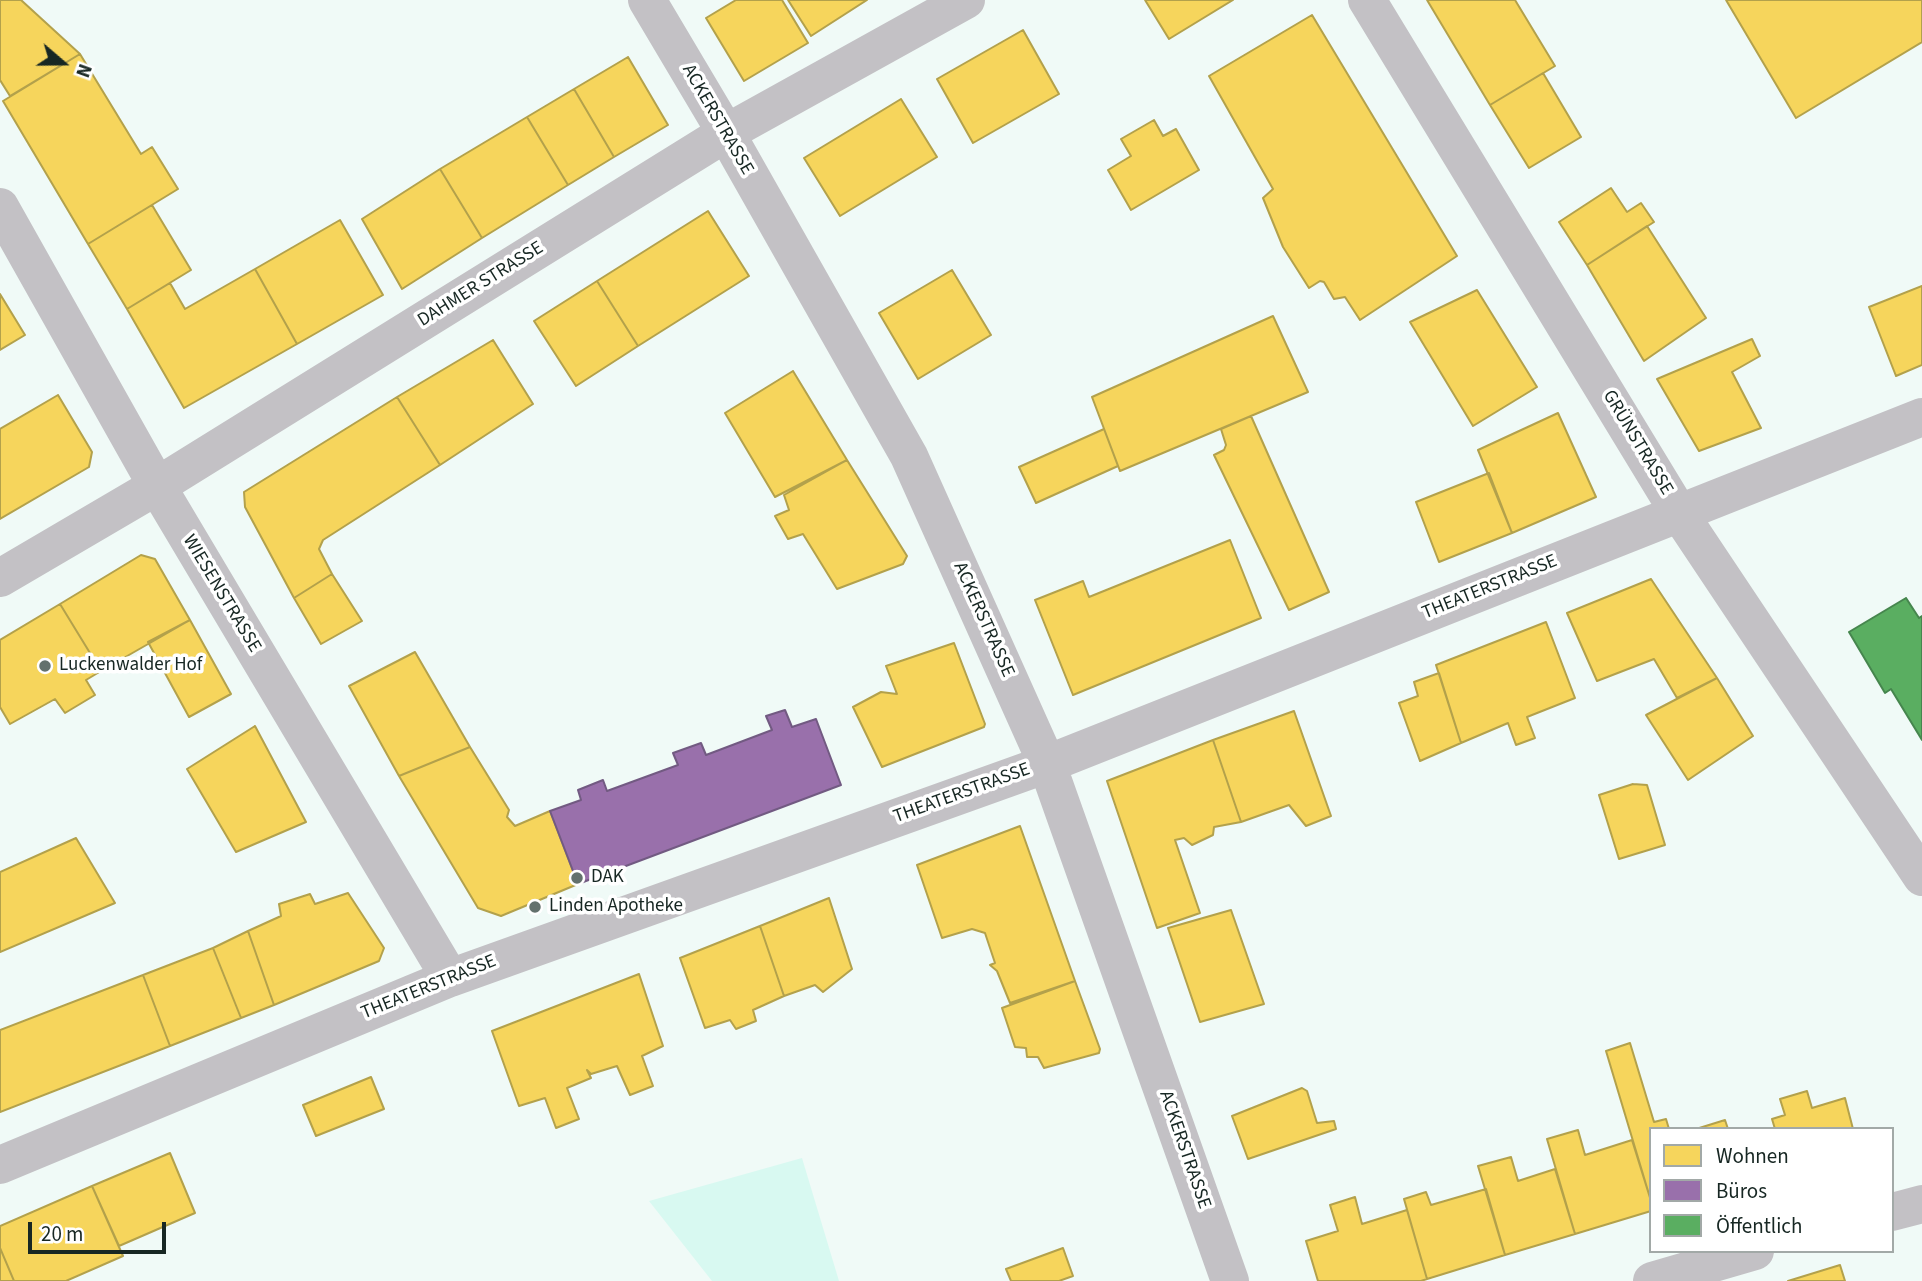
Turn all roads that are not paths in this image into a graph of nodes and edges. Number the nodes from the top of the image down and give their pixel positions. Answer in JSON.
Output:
{"nodes":[{"id":1,"x":647,"y":0,"type":"edge"},
{"id":2,"x":966,"y":0,"type":"edge"},
{"id":3,"x":1367,"y":0,"type":"edge"},
{"id":4,"x":726,"y":133,"type":"junction"},
{"id":5,"x":0,"y":207,"type":"edge"},
{"id":6,"x":1922,"y":417,"type":"edge"},
{"id":7,"x":157,"y":486,"type":"junction"},
{"id":8,"x":1679,"y":513,"type":"junction"},
{"id":9,"x":0,"y":578,"type":"edge"},
{"id":10,"x":1047,"y":764,"type":"junction"},
{"id":11,"x":1922,"y":877,"type":"edge"},
{"id":12,"x":450,"y":978,"type":"junction"},
{"id":13,"x":0,"y":1165,"type":"edge"},
{"id":14,"x":1922,"y":1204,"type":"edge"},
{"id":15,"x":1894,"y":1211,"type":"edge"},
{"id":16,"x":1748,"y":1253,"type":"edge"},
{"id":17,"x":1230,"y":1281,"type":"edge"},
{"id":18,"x":1652,"y":1281,"type":"edge"}],
"edges":[{"from":1,"to":4,"type":"street","name":"ACKERSTRASSE"},
{"from":2,"to":4,"type":"street","name":"DAHMER STRASSE"},
{"from":3,"to":8,"type":"street","name":"GRÜNSTRASSE"},
{"from":4,"to":7,"type":"street","name":"DAHMER STRASSE"},
{"from":4,"to":10,"type":"street","name":"ACKERSTRASSE"},
{"from":5,"to":7,"type":"street","name":"WIESENSTRASSE"},
{"from":6,"to":8,"type":"street","name":"THEATERSTRASSE"},
{"from":7,"to":9,"type":"street","name":"DAHMER STRASSE"},
{"from":7,"to":12,"type":"street","name":"WIESENSTRASSE"},
{"from":8,"to":10,"type":"street","name":"THEATERSTRASSE"},
{"from":8,"to":11,"type":"street","name":"GRÜNSTRASSE"},
{"from":10,"to":12,"type":"street","name":"THEATERSTRASSE"},
{"from":10,"to":17,"type":"street","name":"ACKERSTRASSE"},
{"from":12,"to":13,"type":"street","name":"THEATERSTRASSE"},
{"from":14,"to":15,"type":"street"},
{"from":16,"to":18,"type":"street"}]}
